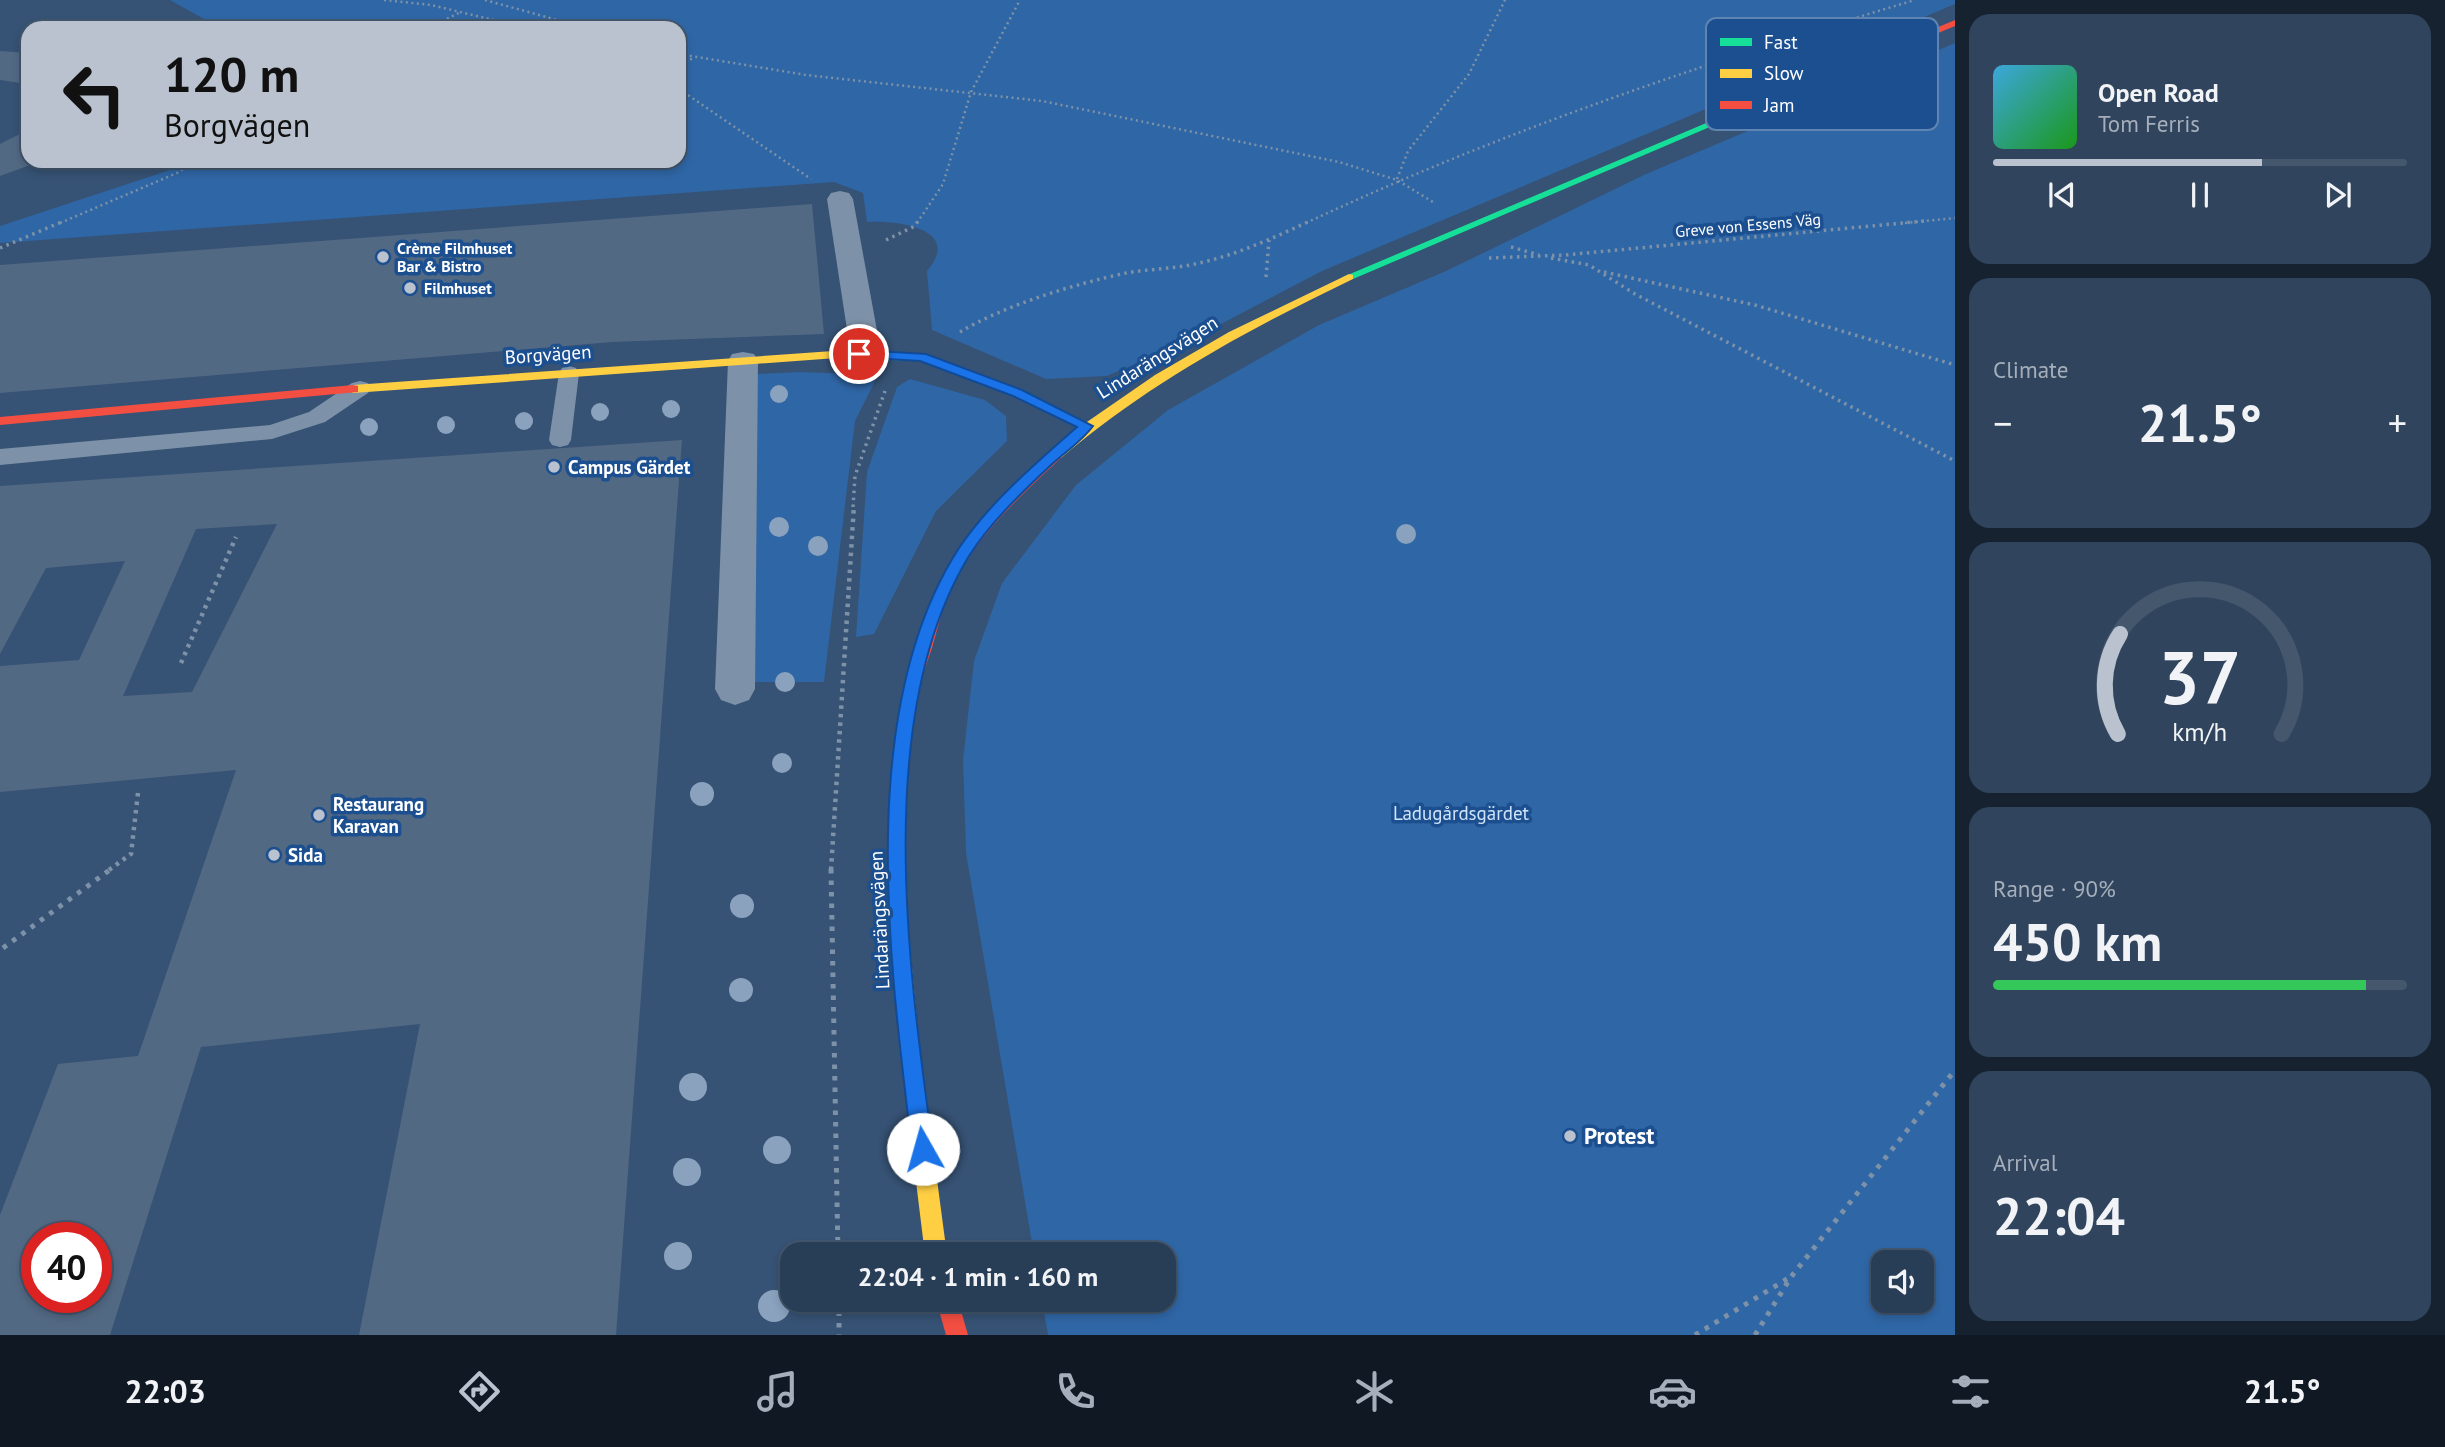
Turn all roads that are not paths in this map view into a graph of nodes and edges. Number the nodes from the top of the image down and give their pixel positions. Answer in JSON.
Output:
{"nodes":[{"id":1,"x":1955,"y":23,"type":"edge"},
{"id":2,"x":1938,"y":30,"type":"edge"},
{"id":3,"x":1706,"y":127,"type":"edge"},
{"id":4,"x":840,"y":199,"type":"road end"},
{"id":5,"x":859,"y":354,"type":"junction"},
{"id":6,"x":743,"y":361,"type":"junction"},
{"id":7,"x":569,"y":373,"type":"junction"},
{"id":8,"x":360,"y":388,"type":"junction"},
{"id":9,"x":0,"y":421,"type":"edge"},
{"id":10,"x":1087,"y":426,"type":"junction"},
{"id":11,"x":559,"y":440,"type":"dead end"},
{"id":12,"x":0,"y":457,"type":"edge"},
{"id":13,"x":734,"y":689,"type":"dead end"},
{"id":14,"x":934,"y":1242,"type":"edge"},
{"id":15,"x":950,"y":1312,"type":"edge"},
{"id":16,"x":957,"y":1335,"type":"edge"}],
"edges":[{"from":1,"to":2,"type":"street","name":"Lindarängsvägen"},
{"from":3,"to":10,"type":"street","name":"Lindarängsvägen"},
{"from":4,"to":5,"type":"street"},
{"from":5,"to":6,"type":"street","name":"Borgvägen"},
{"from":5,"to":10,"type":"street","name":"Borgvägen"},
{"from":6,"to":7,"type":"street","name":"Borgvägen"},
{"from":6,"to":13,"type":"street"},
{"from":7,"to":8,"type":"street","name":"Borgvägen"},
{"from":7,"to":11,"type":"lane"},
{"from":8,"to":9,"type":"street","name":"Borgvägen"},
{"from":8,"to":12,"type":"lane"},
{"from":10,"to":14,"type":"street","name":"Lindarängsvägen"},
{"from":15,"to":16,"type":"street"}]}
